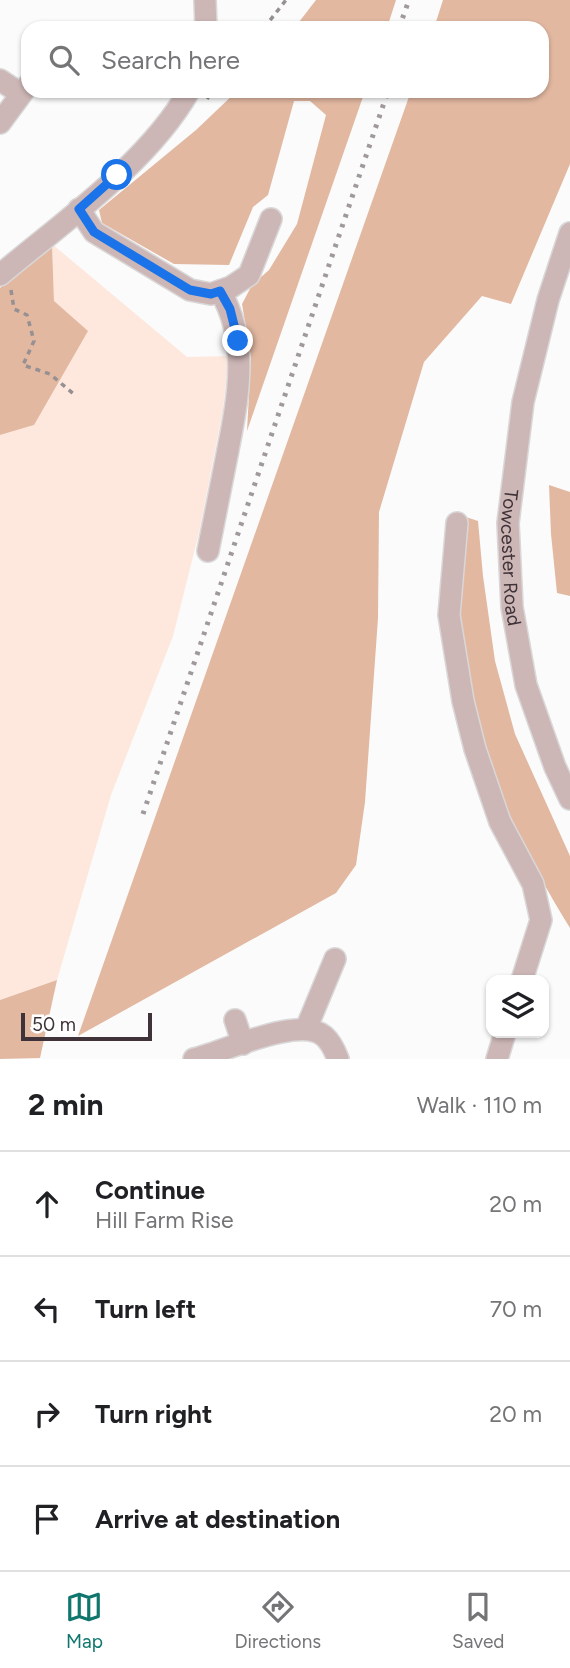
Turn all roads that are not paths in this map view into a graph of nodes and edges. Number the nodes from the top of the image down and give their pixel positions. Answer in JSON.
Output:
{"nodes":[{"id":1,"x":205,"y":0,"type":"edge"},
{"id":2,"x":206,"y":21,"type":"edge"},
{"id":3,"x":0,"y":80,"type":"edge"},
{"id":4,"x":21,"y":89,"type":"edge"},
{"id":5,"x":21,"y":94,"type":"edge"},
{"id":6,"x":184,"y":98,"type":"edge"},
{"id":7,"x":0,"y":123,"type":"edge"},
{"id":8,"x":79,"y":209,"type":"junction"},
{"id":9,"x":271,"y":219,"type":"dead end"},
{"id":10,"x":570,"y":233,"type":"edge"},
{"id":11,"x":1,"y":274,"type":"edge"},
{"id":12,"x":220,"y":291,"type":"junction"},
{"id":13,"x":457,"y":523,"type":"dead end"},
{"id":14,"x":208,"y":551,"type":"dead end"},
{"id":15,"x":570,"y":799,"type":"edge"},
{"id":16,"x":335,"y":958,"type":"dead end"},
{"id":17,"x":524,"y":975,"type":"edge"},
{"id":18,"x":235,"y":1020,"type":"dead end"},
{"id":19,"x":306,"y":1029,"type":"junction"},
{"id":20,"x":503,"y":1038,"type":"edge"},
{"id":21,"x":243,"y":1044,"type":"junction"},
{"id":22,"x":194,"y":1059,"type":"edge"},
{"id":23,"x":338,"y":1059,"type":"edge"},
{"id":24,"x":497,"y":1059,"type":"edge"}],
"edges":[{"from":1,"to":2,"type":"street"},
{"from":3,"to":4,"type":"street"},
{"from":5,"to":7,"type":"street"},
{"from":6,"to":8,"type":"street"},
{"from":8,"to":11,"type":"street"},
{"from":8,"to":12,"type":"street"},
{"from":9,"to":12,"type":"street"},
{"from":10,"to":15,"type":"street","name":"Towcester Road"},
{"from":12,"to":14,"type":"street"},
{"from":13,"to":17,"type":"street"},
{"from":16,"to":19,"type":"street"},
{"from":18,"to":21,"type":"street"},
{"from":19,"to":21,"type":"street"},
{"from":19,"to":23,"type":"street"},
{"from":20,"to":24,"type":"street"},
{"from":21,"to":22,"type":"street"}]}
